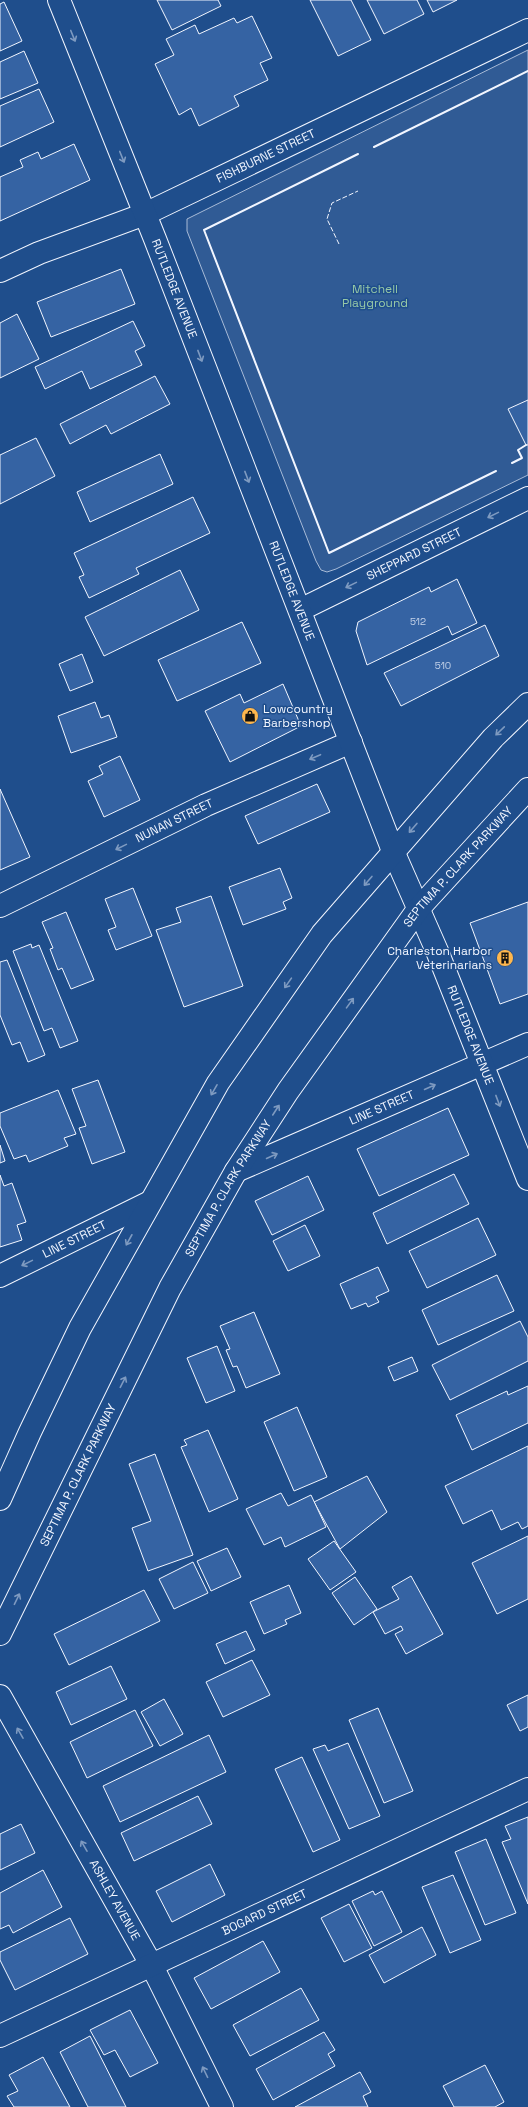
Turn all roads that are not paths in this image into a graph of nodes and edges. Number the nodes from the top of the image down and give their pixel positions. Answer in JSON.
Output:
{"nodes":[{"id":1,"x":59,"y":0,"type":"edge"},
{"id":2,"x":528,"y":30,"type":"edge"},
{"id":3,"x":145,"y":214,"type":"junction"},
{"id":4,"x":0,"y":271,"type":"edge"},
{"id":5,"x":528,"y":498,"type":"edge"},
{"id":6,"x":300,"y":610,"type":"junction"},
{"id":7,"x":528,"y":704,"type":"edge"},
{"id":8,"x":351,"y":742,"type":"junction"},
{"id":9,"x":528,"y":789,"type":"edge"},
{"id":10,"x":393,"y":851,"type":"junction"},
{"id":11,"x":0,"y":906,"type":"edge"},
{"id":12,"x":419,"y":908,"type":"junction"},
{"id":13,"x":528,"y":1044,"type":"edge"},
{"id":14,"x":483,"y":1064,"type":"junction"},
{"id":15,"x":236,"y":1171,"type":"junction"},
{"id":16,"x":528,"y":1179,"type":"edge"},
{"id":17,"x":150,"y":1202,"type":"junction"},
{"id":18,"x":0,"y":1276,"type":"edge"},
{"id":19,"x":0,"y":1499,"type":"edge"},
{"id":20,"x":0,"y":1634,"type":"edge"},
{"id":21,"x":0,"y":1696,"type":"edge"},
{"id":22,"x":528,"y":1789,"type":"edge"},
{"id":23,"x":152,"y":1966,"type":"junction"},
{"id":24,"x":0,"y":2036,"type":"edge"},
{"id":25,"x":222,"y":2107,"type":"edge"}],
"edges":[{"from":1,"to":3,"type":"main road","name":"RUTLEDGE AVENUE","one_way":true},
{"from":2,"to":3,"type":"main road","name":"FISHBURNE STREET"},
{"from":3,"to":4,"type":"main road","name":"FISHBURNE STREET"},
{"from":3,"to":6,"type":"main road","name":"RUTLEDGE AVENUE","one_way":true},
{"from":5,"to":6,"type":"main road","name":"SHEPPARD STREET","one_way":true},
{"from":6,"to":8,"type":"main road","name":"RUTLEDGE AVENUE"},
{"from":7,"to":10,"type":"main road","one_way":true},
{"from":8,"to":10,"type":"main road","name":"RUTLEDGE AVENUE"},
{"from":8,"to":11,"type":"main road","name":"NUNAN STREET","one_way":true},
{"from":9,"to":12,"type":"main road","name":"SEPTIMA P. CLARK PARKWAY"},
{"from":10,"to":12,"type":"main road","name":"RUTLEDGE AVENUE"},
{"from":10,"to":17,"type":"main road","one_way":true},
{"from":12,"to":14,"type":"main road","name":"RUTLEDGE AVENUE"},
{"from":15,"to":12,"type":"main road","name":"SEPTIMA P. CLARK PARKWAY","one_way":true},
{"from":13,"to":14,"type":"main road","name":"LINE STREET"},
{"from":15,"to":14,"type":"main road","name":"LINE STREET","one_way":true},
{"from":14,"to":16,"type":"main road","name":"RUTLEDGE AVENUE","one_way":true},
{"from":20,"to":15,"type":"main road","name":"SEPTIMA P. CLARK PARKWAY","one_way":true},
{"from":17,"to":18,"type":"main road","name":"LINE STREET","one_way":true},
{"from":17,"to":19,"type":"main road","one_way":true},
{"from":23,"to":21,"type":"main road","name":"ASHLEY AVENUE","one_way":true},
{"from":22,"to":23,"type":"main road","name":"BOGARD STREET"},
{"from":23,"to":24,"type":"main road","name":"BOGARD STREET"},
{"from":25,"to":23,"type":"main road","name":"ASHLEY AVENUE","one_way":true}]}
